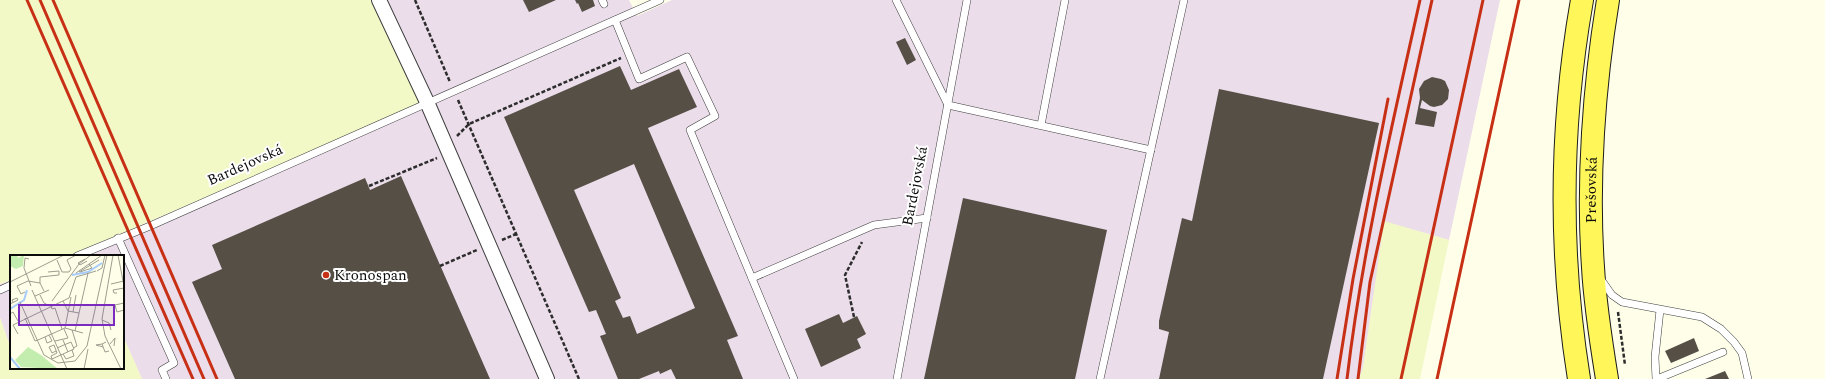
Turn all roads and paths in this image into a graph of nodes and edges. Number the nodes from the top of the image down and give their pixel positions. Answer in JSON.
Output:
{"nodes":[{"id":1,"x":379,"y":0,"type":"edge"},
{"id":2,"x":415,"y":0,"type":"edge"},
{"id":3,"x":660,"y":0,"type":"edge"},
{"id":4,"x":896,"y":0,"type":"edge"},
{"id":5,"x":967,"y":0,"type":"edge"},
{"id":6,"x":1065,"y":0,"type":"edge"},
{"id":7,"x":1184,"y":0,"type":"edge"},
{"id":8,"x":1582,"y":0,"type":"edge"},
{"id":9,"x":1608,"y":0,"type":"edge"},
{"id":10,"x":615,"y":20,"type":"junction"},
{"id":11,"x":628,"y":54,"type":"junction"},
{"id":12,"x":454,"y":90,"type":"junction"},
{"id":13,"x":427,"y":102,"type":"junction"},
{"id":14,"x":948,"y":105,"type":"junction"},
{"id":15,"x":469,"y":124,"type":"junction"},
{"id":16,"x":1041,"y":125,"type":"junction"},
{"id":17,"x":447,"y":148,"type":"junction"},
{"id":18,"x":1151,"y":150,"type":"junction"},
{"id":19,"x":369,"y":186,"type":"dead end"},
{"id":20,"x":927,"y":218,"type":"junction"},
{"id":21,"x":869,"y":228,"type":"junction"},
{"id":22,"x":118,"y":238,"type":"junction"},
{"id":23,"x":79,"y":255,"type":"edge"},
{"id":24,"x":1593,"y":266,"type":"junction"},
{"id":25,"x":752,"y":278,"type":"junction"},
{"id":26,"x":10,"y":285,"type":"edge"},
{"id":27,"x":0,"y":290,"type":"edge"},
{"id":28,"x":1618,"y":309,"type":"dead end"},
{"id":29,"x":1660,"y":310,"type":"junction"},
{"id":30,"x":854,"y":317,"type":"dead end"},
{"id":31,"x":1723,"y":352,"type":"dead end"},
{"id":32,"x":1616,"y":375,"type":"edge"},
{"id":33,"x":166,"y":379,"type":"edge"},
{"id":34,"x":547,"y":379,"type":"edge"},
{"id":35,"x":579,"y":379,"type":"edge"},
{"id":36,"x":794,"y":379,"type":"edge"},
{"id":37,"x":897,"y":379,"type":"edge"},
{"id":38,"x":1100,"y":379,"type":"edge"},
{"id":39,"x":1579,"y":379,"type":"edge"},
{"id":40,"x":1656,"y":379,"type":"edge"},
{"id":41,"x":1748,"y":379,"type":"edge"}],
"edges":[{"from":1,"to":13,"type":"street"},
{"from":2,"to":12,"type":"path"},
{"from":3,"to":10,"type":"lane","name":"Bardejovská"},
{"from":4,"to":14,"type":"lane"},
{"from":5,"to":14,"type":"lane","name":"Bardejovská"},
{"from":6,"to":16,"type":"lane"},
{"from":7,"to":18,"type":"lane"},
{"from":8,"to":39,"type":"main road","name":"Prešovská"},
{"from":9,"to":24,"type":"main road","name":"Prešovská"},
{"from":10,"to":11,"type":"lane"},
{"from":10,"to":12,"type":"lane","name":"Bardejovská"},
{"from":11,"to":15,"type":"path"},
{"from":11,"to":25,"type":"lane"},
{"from":12,"to":13,"type":"lane","name":"Bardejovská"},
{"from":12,"to":15,"type":"path"},
{"from":13,"to":17,"type":"street"},
{"from":13,"to":22,"type":"lane","name":"Bardejovská"},
{"from":14,"to":16,"type":"lane"},
{"from":14,"to":20,"type":"lane","name":"Bardejovská"},
{"from":15,"to":17,"type":"path"},
{"from":15,"to":35,"type":"path"},
{"from":16,"to":18,"type":"lane"},
{"from":17,"to":19,"type":"path"},
{"from":17,"to":34,"type":"street"},
{"from":18,"to":38,"type":"lane"},
{"from":20,"to":21,"type":"lane"},
{"from":20,"to":37,"type":"lane","name":"Bardejovská"},
{"from":21,"to":25,"type":"lane"},
{"from":21,"to":30,"type":"path"},
{"from":22,"to":23,"type":"lane","name":"Bardejovská"},
{"from":22,"to":33,"type":"lane"},
{"from":24,"to":29,"type":"lane"},
{"from":24,"to":32,"type":"main road","name":"Prešovská"},
{"from":25,"to":36,"type":"lane"},
{"from":26,"to":27,"type":"lane"},
{"from":28,"to":32,"type":"path"},
{"from":29,"to":40,"type":"lane"},
{"from":29,"to":41,"type":"lane"},
{"from":31,"to":40,"type":"lane"}]}
